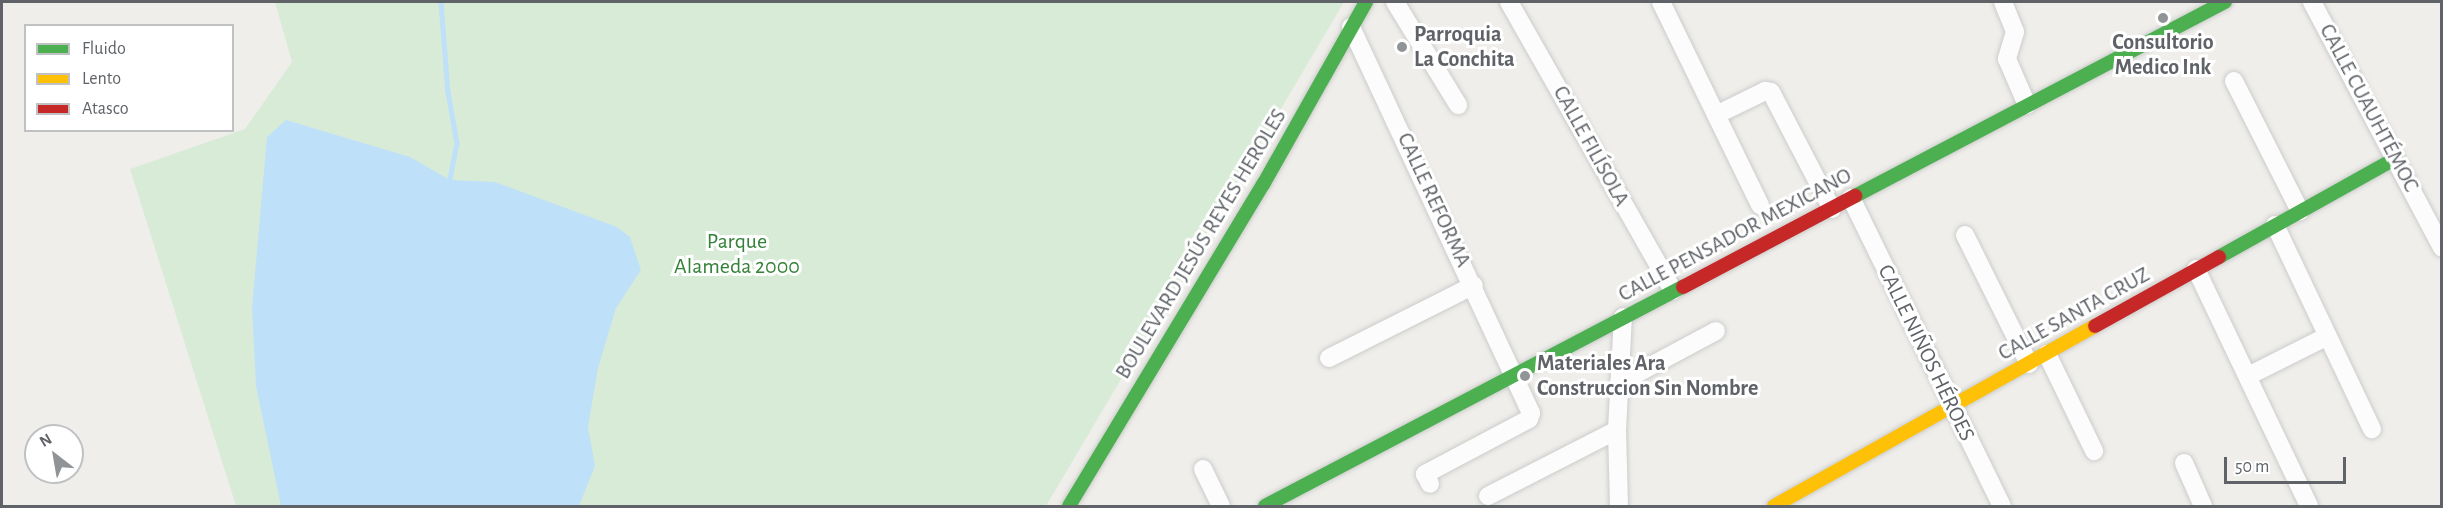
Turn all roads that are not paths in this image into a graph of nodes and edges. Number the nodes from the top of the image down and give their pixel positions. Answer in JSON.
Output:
{"nodes":[{"id":1,"x":1366,"y":2,"type":"edge"},
{"id":2,"x":1395,"y":2,"type":"edge"},
{"id":3,"x":1509,"y":2,"type":"edge"},
{"id":4,"x":1661,"y":2,"type":"edge"},
{"id":5,"x":2003,"y":2,"type":"edge"},
{"id":6,"x":2224,"y":2,"type":"edge"},
{"id":7,"x":2312,"y":2,"type":"edge"},
{"id":8,"x":1351,"y":27,"type":"junction"},
{"id":9,"x":2234,"y":81,"type":"dead end"},
{"id":10,"x":1458,"y":105,"type":"dead end"},
{"id":11,"x":2027,"y":105,"type":"junction"},
{"id":12,"x":1716,"y":115,"type":"junction"},
{"id":13,"x":2396,"y":158,"type":"junction"},
{"id":14,"x":1851,"y":198,"type":"junction"},
{"id":15,"x":1760,"y":205,"type":"dead end"},
{"id":16,"x":1832,"y":209,"type":"junction"},
{"id":17,"x":2300,"y":211,"type":"junction"},
{"id":18,"x":2275,"y":225,"type":"junction"},
{"id":19,"x":1965,"y":235,"type":"dead end"},
{"id":20,"x":2440,"y":238,"type":"edge"},
{"id":21,"x":2196,"y":269,"type":"junction"},
{"id":22,"x":1474,"y":285,"type":"junction"},
{"id":23,"x":1672,"y":291,"type":"junction"},
{"id":24,"x":1623,"y":317,"type":"junction"},
{"id":25,"x":1716,"y":331,"type":"dead end"},
{"id":26,"x":2328,"y":336,"type":"junction"},
{"id":27,"x":2047,"y":354,"type":"junction"},
{"id":28,"x":1329,"y":358,"type":"dead end"},
{"id":29,"x":2029,"y":364,"type":"junction"},
{"id":30,"x":1512,"y":376,"type":"junction"},
{"id":31,"x":2248,"y":376,"type":"junction"},
{"id":32,"x":1619,"y":383,"type":"junction"},
{"id":33,"x":1951,"y":407,"type":"junction"},
{"id":34,"x":2372,"y":429,"type":"dead end"},
{"id":35,"x":1617,"y":430,"type":"junction"},
{"id":36,"x":2094,"y":451,"type":"dead end"},
{"id":37,"x":2184,"y":463,"type":"dead end"},
{"id":38,"x":1203,"y":469,"type":"dead end"},
{"id":39,"x":1428,"y":479,"type":"dead end"},
{"id":40,"x":1488,"y":496,"type":"dead end"},
{"id":41,"x":2202,"y":506,"type":"edge"},
{"id":42,"x":1069,"y":507,"type":"edge"},
{"id":43,"x":1221,"y":507,"type":"edge"},
{"id":44,"x":1265,"y":507,"type":"edge"},
{"id":45,"x":1619,"y":507,"type":"edge"},
{"id":46,"x":1774,"y":507,"type":"edge"},
{"id":47,"x":2002,"y":507,"type":"edge"},
{"id":48,"x":2309,"y":507,"type":"edge"}],
"edges":[{"from":1,"to":8,"type":"main road","name":"BOULEVARD JESÚS REYES HEROLES"},
{"from":2,"to":10,"type":"street"},
{"from":3,"to":23,"type":"street","name":"CALLE FILÍSOLA"},
{"from":4,"to":12,"type":"street"},
{"from":5,"to":11,"type":"street"},
{"from":6,"to":11,"type":"main road","name":"CALLE PENSADOR MEXICANO"},
{"from":7,"to":13,"type":"street","name":"CALLE CUAUHTÉMOC"},
{"from":8,"to":22,"type":"street","name":"CALLE REFORMA"},
{"from":8,"to":42,"type":"main road","name":"BOULEVARD JESÚS REYES HEROLES"},
{"from":9,"to":17,"type":"street"},
{"from":11,"to":14,"type":"main road","name":"CALLE PENSADOR MEXICANO"},
{"from":12,"to":15,"type":"street"},
{"from":12,"to":16,"type":"street"},
{"from":13,"to":17,"type":"main road","name":"CALLE SANTA CRUZ"},
{"from":13,"to":20,"type":"street","name":"CALLE CUAUHTÉMOC"},
{"from":14,"to":16,"type":"main road","name":"CALLE PENSADOR MEXICANO"},
{"from":14,"to":33,"type":"street","name":"CALLE NIÑOS HÉROES"},
{"from":16,"to":23,"type":"main road","name":"CALLE PENSADOR MEXICANO"},
{"from":17,"to":18,"type":"main road","name":"CALLE SANTA CRUZ"},
{"from":18,"to":21,"type":"main road","name":"CALLE SANTA CRUZ"},
{"from":18,"to":26,"type":"street"},
{"from":19,"to":29,"type":"street"},
{"from":21,"to":27,"type":"main road","name":"CALLE SANTA CRUZ"},
{"from":21,"to":31,"type":"street"},
{"from":22,"to":28,"type":"street"},
{"from":22,"to":30,"type":"street","name":"CALLE REFORMA"},
{"from":23,"to":24,"type":"main road","name":"CALLE PENSADOR MEXICANO"},
{"from":24,"to":30,"type":"main road","name":"CALLE PENSADOR MEXICANO"},
{"from":24,"to":32,"type":"street"},
{"from":25,"to":32,"type":"street"},
{"from":26,"to":31,"type":"street"},
{"from":26,"to":34,"type":"street"},
{"from":27,"to":29,"type":"main road","name":"CALLE SANTA CRUZ"},
{"from":27,"to":36,"type":"street"},
{"from":29,"to":33,"type":"main road","name":"CALLE SANTA CRUZ"},
{"from":30,"to":39,"type":"street","name":"CALLE REFORMA"},
{"from":30,"to":44,"type":"main road","name":"CALLE PENSADOR MEXICANO"},
{"from":31,"to":48,"type":"street"},
{"from":32,"to":35,"type":"street"},
{"from":33,"to":46,"type":"main road","name":"CALLE SANTA CRUZ"},
{"from":33,"to":47,"type":"street","name":"CALLE NIÑOS HÉROES"},
{"from":35,"to":40,"type":"street"},
{"from":35,"to":45,"type":"street"},
{"from":37,"to":41,"type":"street"},
{"from":38,"to":43,"type":"street"}]}
